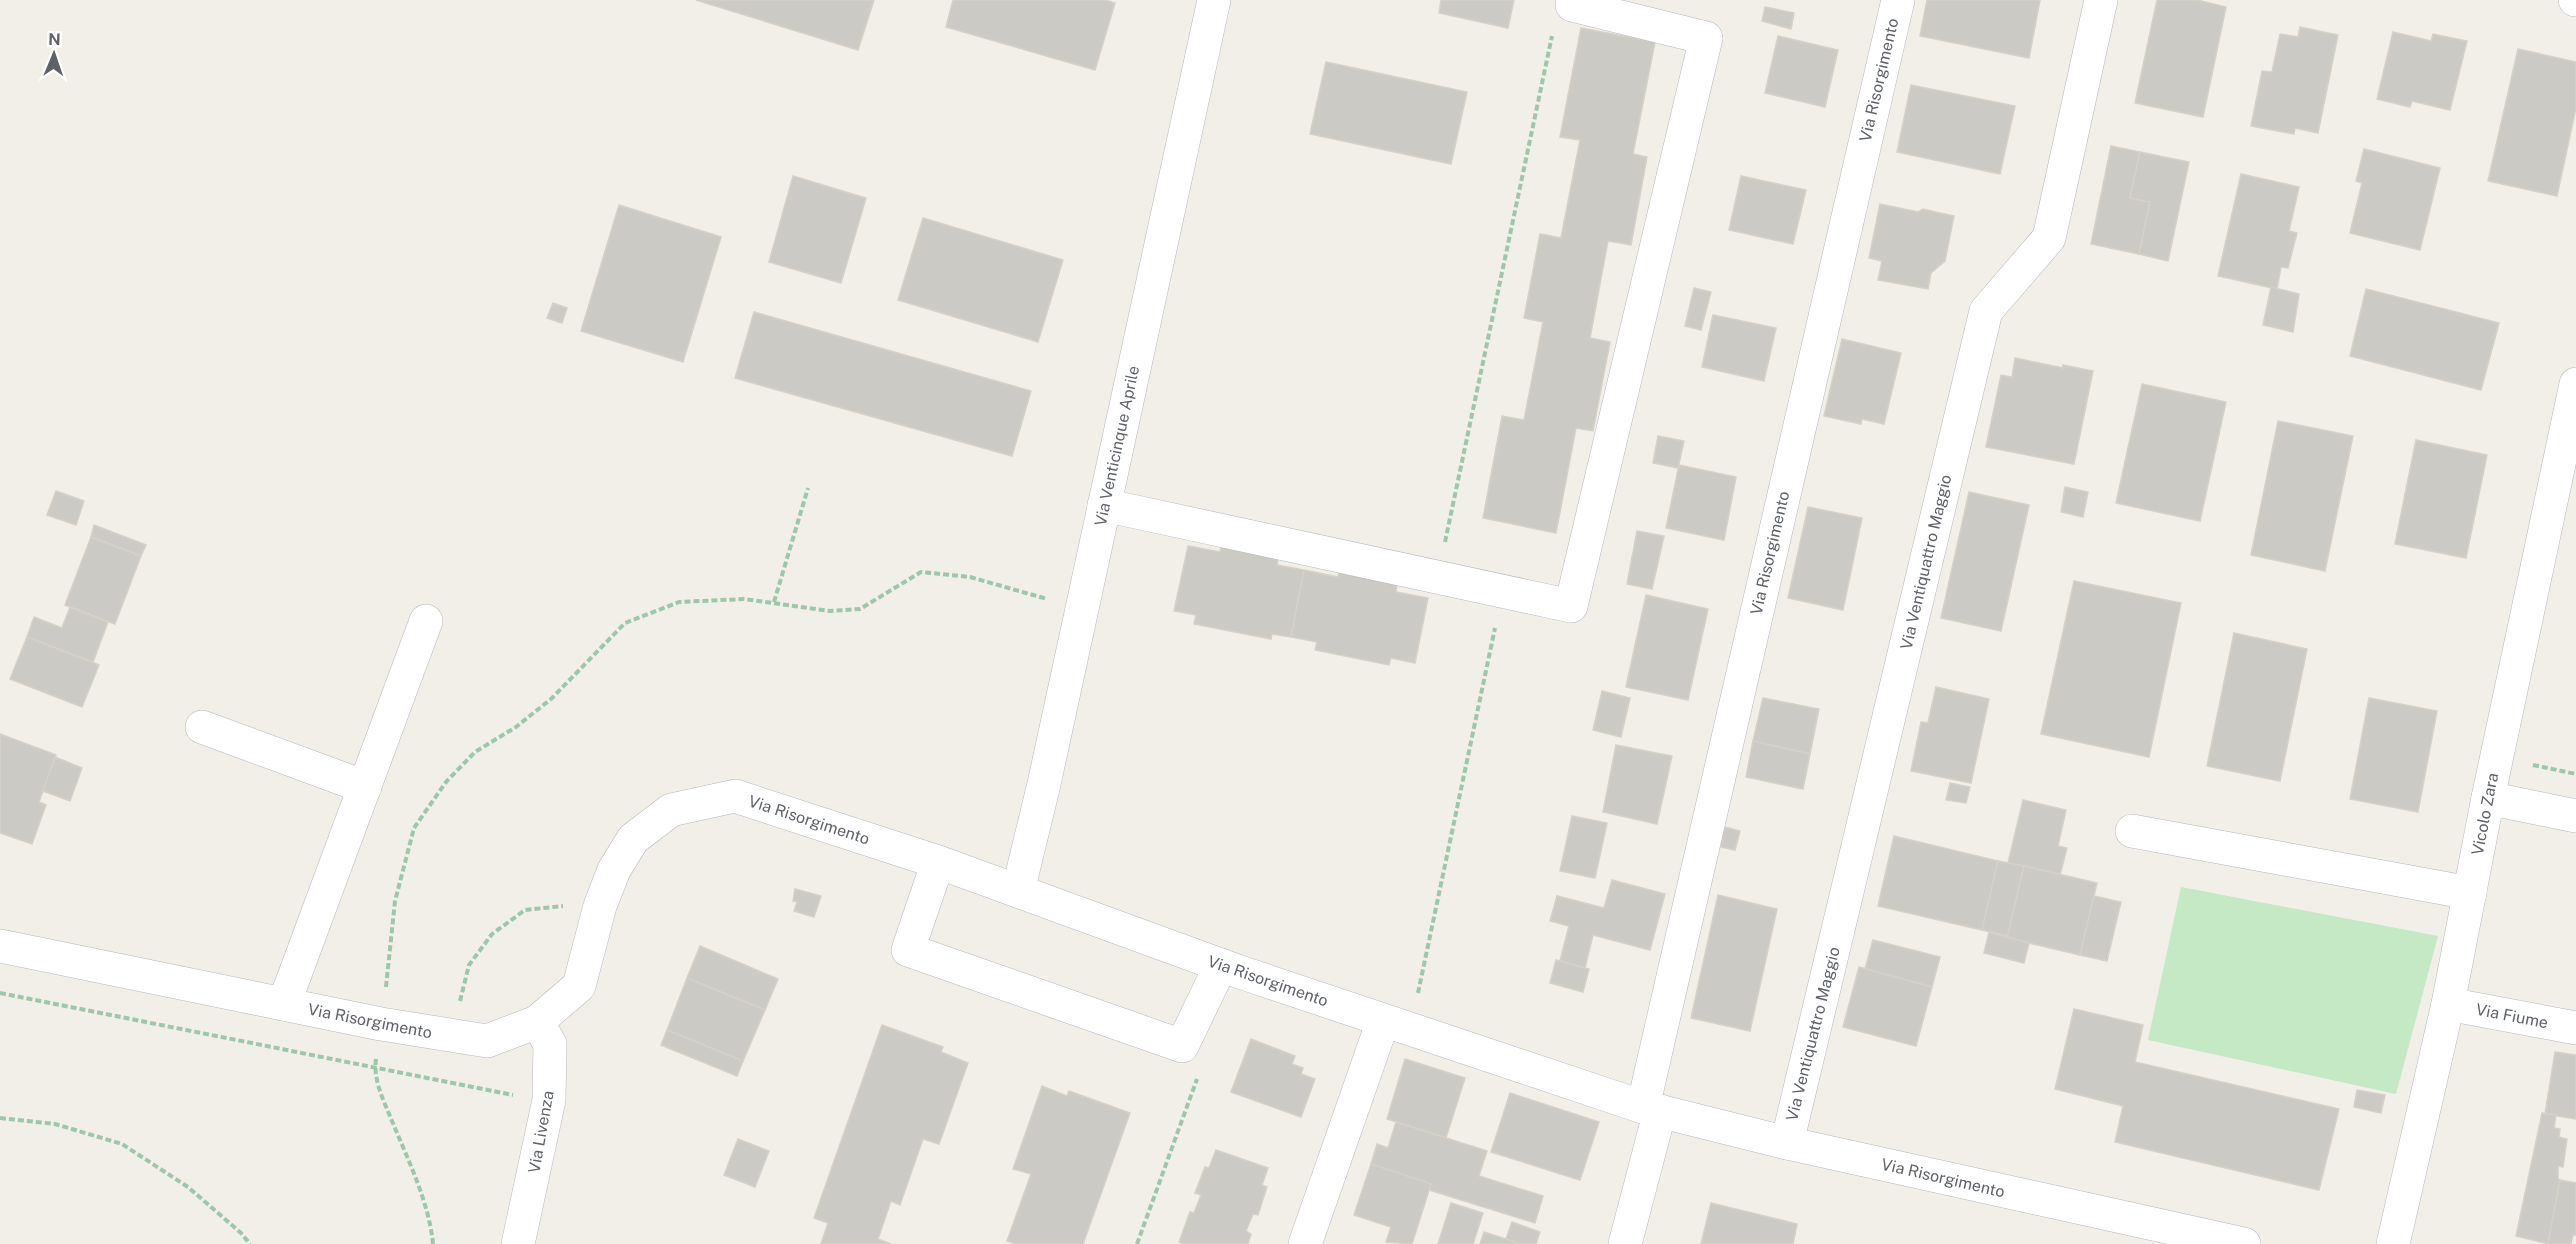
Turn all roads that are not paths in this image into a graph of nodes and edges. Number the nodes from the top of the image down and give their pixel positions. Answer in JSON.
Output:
{"nodes":[{"id":1,"x":1214,"y":0,"type":"edge"},
{"id":2,"x":1898,"y":0,"type":"edge"},
{"id":3,"x":2101,"y":0,"type":"edge"},
{"id":4,"x":1572,"y":2,"type":"edge"},
{"id":5,"x":2576,"y":384,"type":"edge"},
{"id":6,"x":1104,"y":505,"type":"junction"},
{"id":7,"x":426,"y":621,"type":"dead end"},
{"id":8,"x":202,"y":727,"type":"dead end"},
{"id":9,"x":364,"y":787,"type":"junction"},
{"id":10,"x":2488,"y":798,"type":"junction"},
{"id":11,"x":2576,"y":816,"type":"edge"},
{"id":12,"x":2132,"y":831,"type":"dead end"},
{"id":13,"x":938,"y":862,"type":"junction"},
{"id":14,"x":1018,"y":891,"type":"junction"},
{"id":15,"x":2470,"y":892,"type":"junction"},
{"id":16,"x":0,"y":946,"type":"edge"},
{"id":17,"x":1221,"y":965,"type":"junction"},
{"id":18,"x":284,"y":1004,"type":"junction"},
{"id":19,"x":2448,"y":1004,"type":"junction"},
{"id":20,"x":1383,"y":1021,"type":"junction"},
{"id":21,"x":537,"y":1022,"type":"junction"},
{"id":22,"x":2576,"y":1028,"type":"edge"},
{"id":23,"x":1651,"y":1109,"type":"junction"},
{"id":24,"x":1787,"y":1143,"type":"junction"},
{"id":25,"x":2115,"y":1231,"type":"edge"},
{"id":26,"x":518,"y":1244,"type":"edge"},
{"id":27,"x":1305,"y":1244,"type":"edge"},
{"id":28,"x":1625,"y":1244,"type":"edge"},
{"id":29,"x":2244,"y":1244,"type":"edge"},
{"id":30,"x":2393,"y":1244,"type":"edge"}],
"edges":[{"from":1,"to":6,"type":"street","name":"Via Venticinque Aprile"},
{"from":2,"to":23,"type":"street","name":"Via Risorgimento"},
{"from":3,"to":24,"type":"street","name":"Via Ventiquattro Maggio"},
{"from":4,"to":6,"type":"street"},
{"from":5,"to":10,"type":"street","name":"Vicolo Zara"},
{"from":6,"to":14,"type":"street","name":"Via Venticinque Aprile"},
{"from":7,"to":9,"type":"street"},
{"from":8,"to":9,"type":"street"},
{"from":9,"to":18,"type":"street"},
{"from":10,"to":11,"type":"street"},
{"from":10,"to":15,"type":"street","name":"Vicolo Zara"},
{"from":12,"to":15,"type":"street"},
{"from":13,"to":14,"type":"street","name":"Via Risorgimento"},
{"from":13,"to":17,"type":"street"},
{"from":13,"to":21,"type":"street","name":"Via Risorgimento"},
{"from":14,"to":17,"type":"street","name":"Via Risorgimento"},
{"from":15,"to":19,"type":"street","name":"Vicolo Zara"},
{"from":16,"to":18,"type":"street","name":"Via Risorgimento"},
{"from":17,"to":20,"type":"street","name":"Via Risorgimento"},
{"from":18,"to":21,"type":"street","name":"Via Risorgimento"},
{"from":19,"to":22,"type":"street","name":"Via Fiume"},
{"from":19,"to":30,"type":"street","name":"Vicolo Zara"},
{"from":20,"to":23,"type":"street","name":"Via Risorgimento"},
{"from":20,"to":27,"type":"street"},
{"from":21,"to":26,"type":"street","name":"Via Livenza"},
{"from":23,"to":24,"type":"street","name":"Via Risorgimento"},
{"from":23,"to":28,"type":"street"},
{"from":24,"to":25,"type":"street","name":"Via Risorgimento"},
{"from":25,"to":29,"type":"street","name":"Via Risorgimento"}]}
